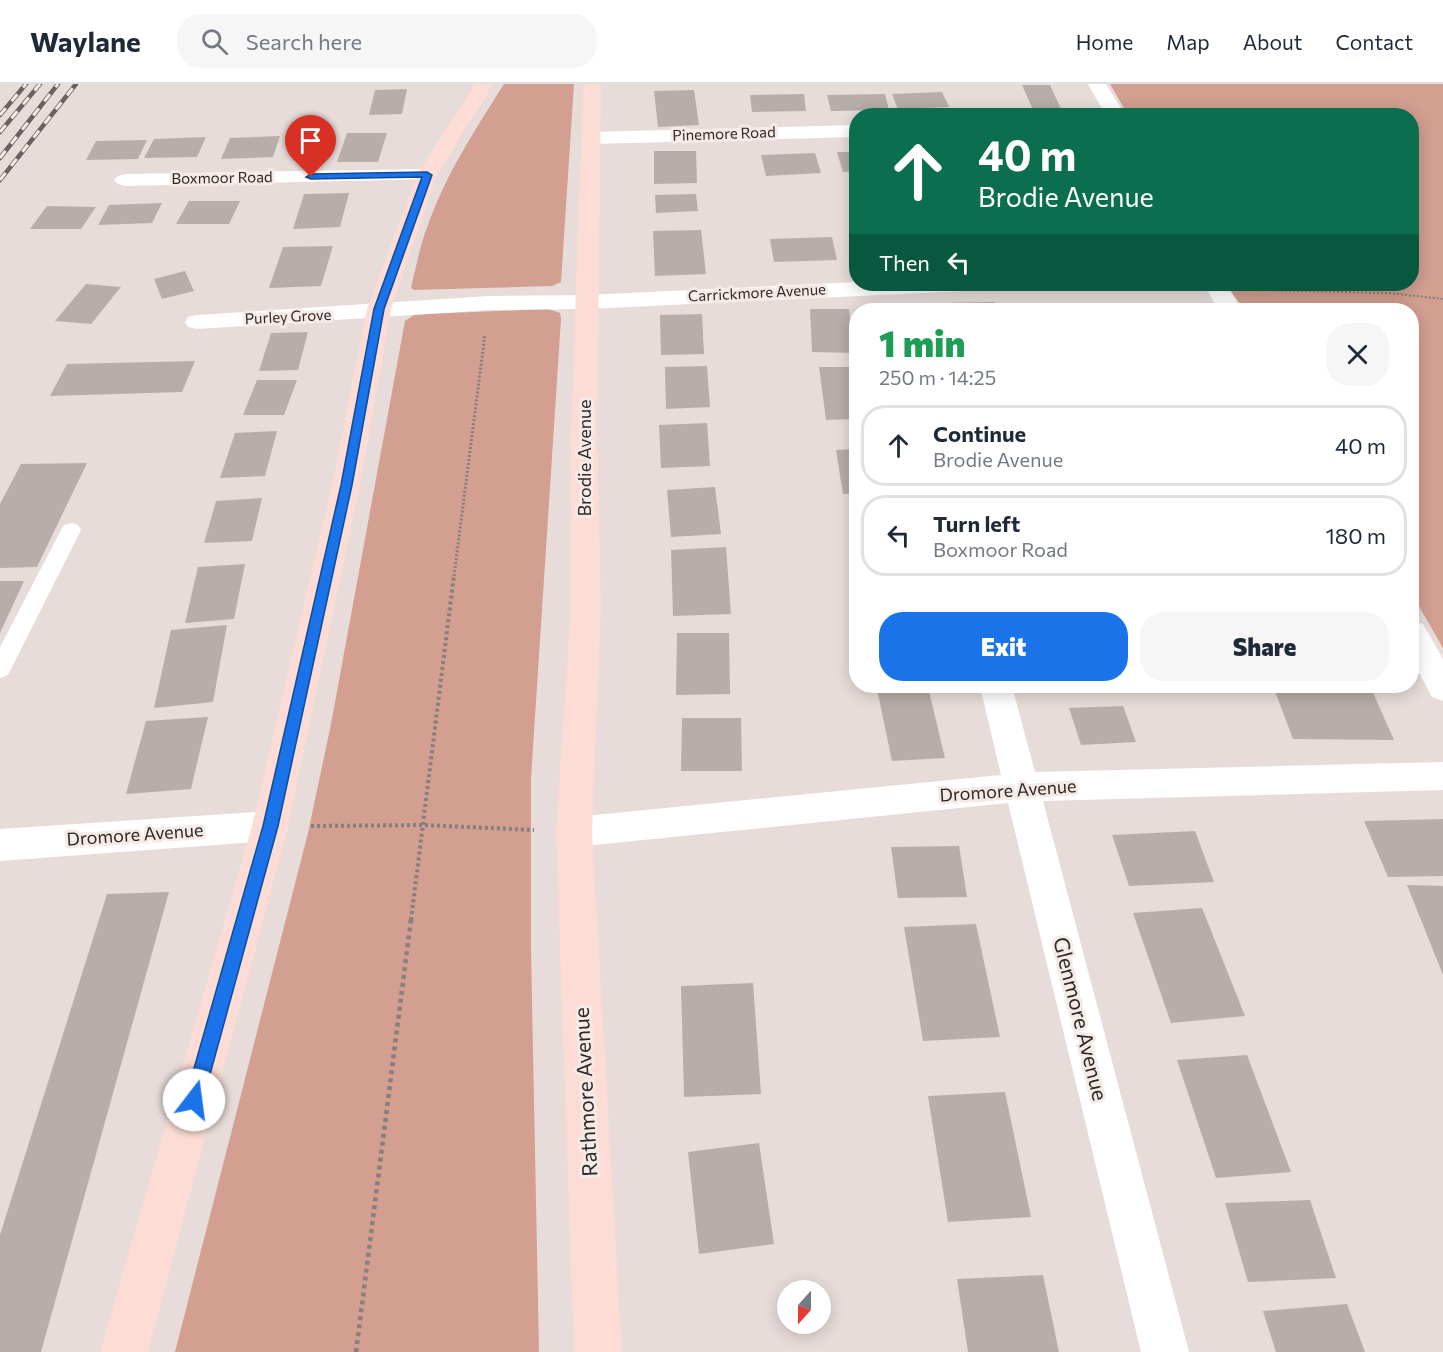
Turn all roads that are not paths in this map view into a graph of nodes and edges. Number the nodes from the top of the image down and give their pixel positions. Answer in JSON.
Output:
{"nodes":[{"id":1,"x":484,"y":84,"type":"edge"},
{"id":2,"x":592,"y":84,"type":"edge"},
{"id":3,"x":1097,"y":84,"type":"edge"},
{"id":4,"x":1111,"y":108,"type":"edge"},
{"id":5,"x":849,"y":130,"type":"edge"},
{"id":6,"x":592,"y":138,"type":"junction"},
{"id":7,"x":427,"y":175,"type":"junction"},
{"id":8,"x":125,"y":180,"type":"dead end"},
{"id":9,"x":849,"y":289,"type":"edge"},
{"id":10,"x":588,"y":302,"type":"junction"},
{"id":11,"x":489,"y":303,"type":"joint"},
{"id":12,"x":379,"y":309,"type":"junction"},
{"id":13,"x":197,"y":322,"type":"dead end"},
{"id":14,"x":71,"y":530,"type":"dead end"},
{"id":15,"x":1419,"y":645,"type":"edge"},
{"id":16,"x":0,"y":669,"type":"edge"},
{"id":17,"x":1443,"y":688,"type":"edge"},
{"id":18,"x":998,"y":693,"type":"edge"},
{"id":19,"x":1443,"y":776,"type":"edge"},
{"id":20,"x":1021,"y":787,"type":"junction"},
{"id":21,"x":270,"y":826,"type":"junction"},
{"id":22,"x":574,"y":832,"type":"junction"},
{"id":23,"x":0,"y":845,"type":"edge"},
{"id":24,"x":124,"y":1352,"type":"edge"},
{"id":25,"x":598,"y":1352,"type":"edge"},
{"id":26,"x":1165,"y":1352,"type":"edge"}],
"edges":[{"from":1,"to":7,"type":"street"},
{"from":2,"to":6,"type":"street","name":"Brodie Avenue"},
{"from":3,"to":4,"type":"street"},
{"from":5,"to":6,"type":"street","name":"Pinemore Road"},
{"from":6,"to":10,"type":"street","name":"Brodie Avenue"},
{"from":7,"to":8,"type":"street","name":"Boxmoor Road"},
{"from":7,"to":12,"type":"street"},
{"from":9,"to":10,"type":"street","name":"Carrickmore Avenue"},
{"from":10,"to":11,"type":"street","name":"Carrickmore Avenue"},
{"from":10,"to":22,"type":"street","name":"Brodie Avenue"},
{"from":11,"to":12,"type":"street","name":"Purley Grove"},
{"from":12,"to":13,"type":"street","name":"Purley Grove"},
{"from":12,"to":21,"type":"street"},
{"from":14,"to":16,"type":"lane"},
{"from":15,"to":17,"type":"street"},
{"from":18,"to":20,"type":"street","name":"Glenmore Avenue"},
{"from":19,"to":20,"type":"street","name":"Dromore Avenue"},
{"from":20,"to":22,"type":"street","name":"Dromore Avenue"},
{"from":20,"to":26,"type":"street","name":"Glenmore Avenue"},
{"from":21,"to":23,"type":"street","name":"Dromore Avenue"},
{"from":21,"to":24,"type":"street"},
{"from":22,"to":25,"type":"street","name":"Rathmore Avenue"}]}
